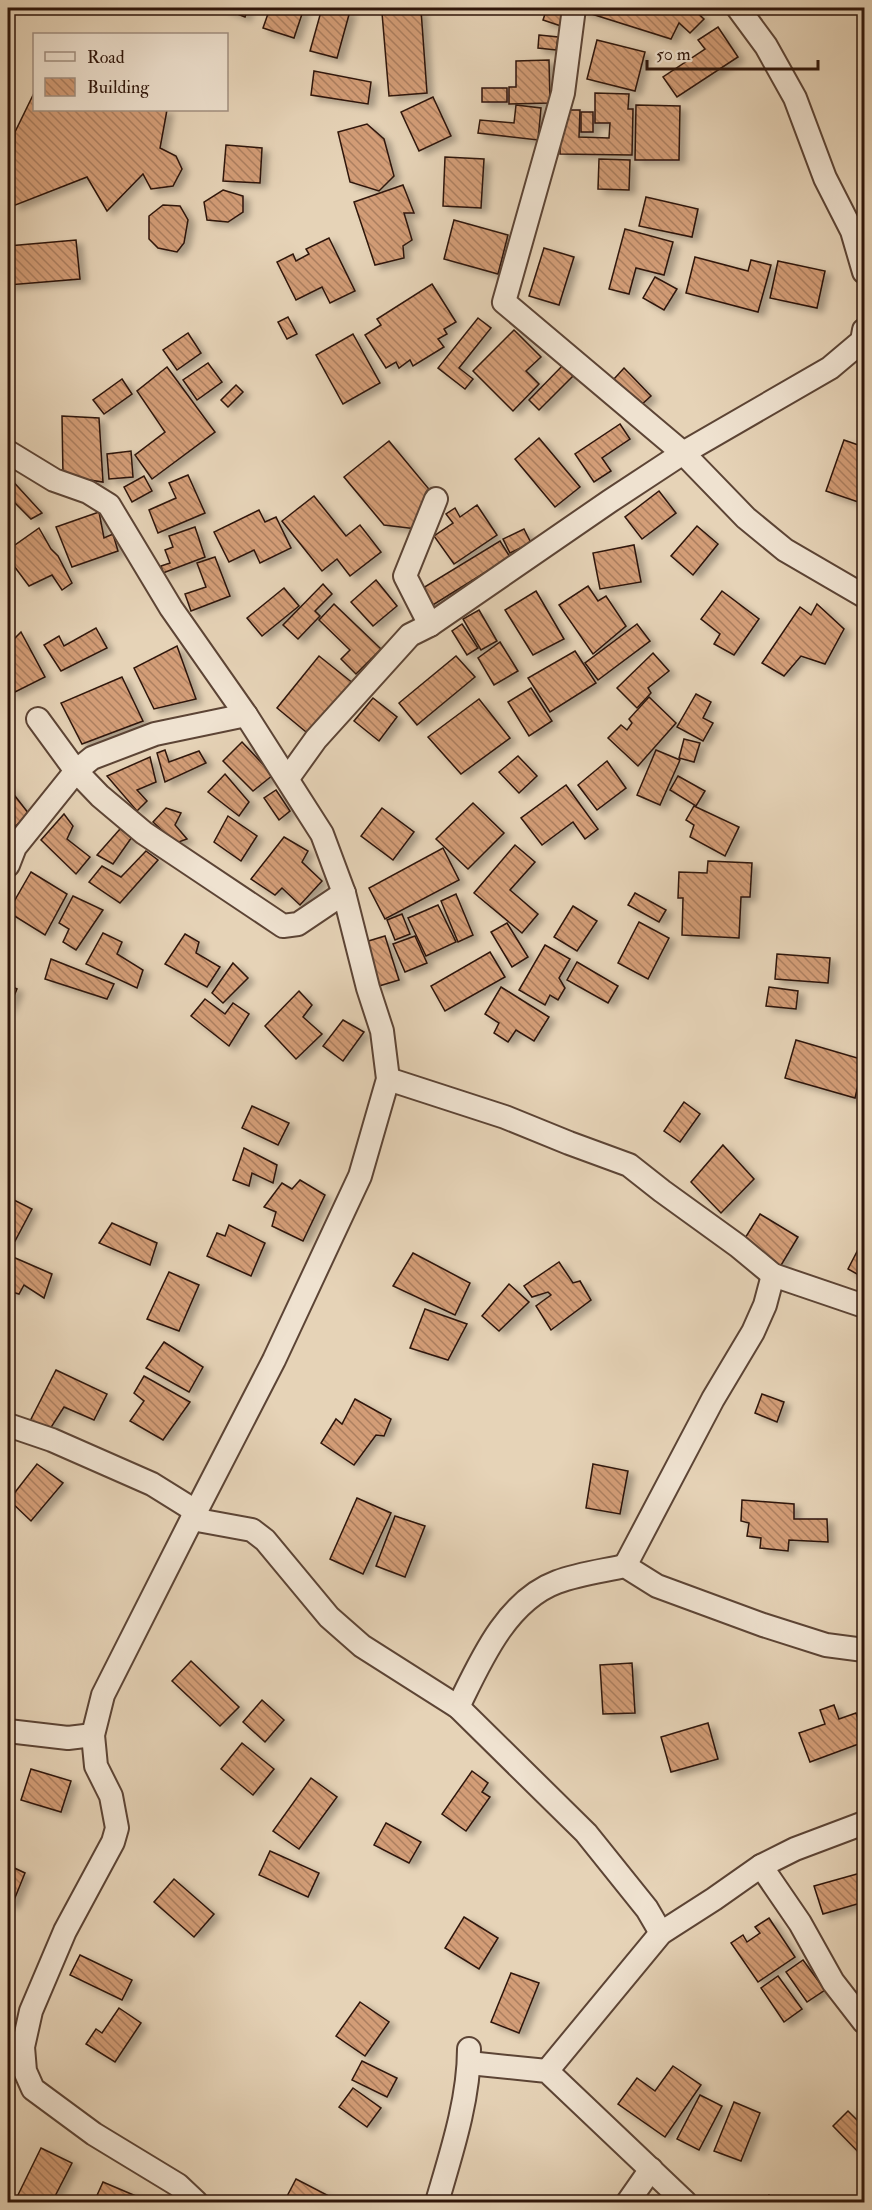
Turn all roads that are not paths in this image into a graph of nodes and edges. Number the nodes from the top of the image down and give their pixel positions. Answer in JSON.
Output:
{"nodes":[{"id":1,"x":574,"y":8,"type":"edge"},
{"id":2,"x":738,"y":8,"type":"edge"},
{"id":3,"x":864,"y":272,"type":"edge"},
{"id":4,"x":864,"y":330,"type":"edge"},
{"id":5,"x":8,"y":452,"type":"edge"},
{"id":6,"x":683,"y":453,"type":"junction"},
{"id":7,"x":436,"y":499,"type":"dead end"},
{"id":8,"x":864,"y":596,"type":"edge"},
{"id":9,"x":430,"y":625,"type":"junction"},
{"id":10,"x":246,"y":715,"type":"junction"},
{"id":11,"x":38,"y":719,"type":"dead end"},
{"id":12,"x":76,"y":771,"type":"junction"},
{"id":13,"x":288,"y":778,"type":"junction"},
{"id":14,"x":8,"y":865,"type":"edge"},
{"id":15,"x":344,"y":892,"type":"junction"},
{"id":16,"x":388,"y":1078,"type":"junction"},
{"id":17,"x":773,"y":1275,"type":"junction"},
{"id":18,"x":864,"y":1306,"type":"edge"},
{"id":19,"x":8,"y":1425,"type":"edge"},
{"id":20,"x":194,"y":1515,"type":"junction"},
{"id":21,"x":625,"y":1566,"type":"junction"},
{"id":22,"x":864,"y":1650,"type":"edge"},
{"id":23,"x":458,"y":1707,"type":"junction"},
{"id":24,"x":8,"y":1731,"type":"edge"},
{"id":25,"x":93,"y":1735,"type":"junction"},
{"id":26,"x":864,"y":1822,"type":"edge"},
{"id":27,"x":761,"y":1866,"type":"junction"},
{"id":28,"x":661,"y":1932,"type":"junction"},
{"id":29,"x":864,"y":2022,"type":"edge"},
{"id":30,"x":547,"y":2071,"type":"junction"},
{"id":31,"x":651,"y":2169,"type":"junction"},
{"id":32,"x":196,"y":2202,"type":"edge"},
{"id":33,"x":437,"y":2202,"type":"edge"},
{"id":34,"x":628,"y":2202,"type":"edge"},
{"id":35,"x":686,"y":2202,"type":"edge"}],
"edges":[{"from":1,"to":6,"type":"street"},
{"from":2,"to":3,"type":"street"},
{"from":4,"to":6,"type":"street"},
{"from":5,"to":10,"type":"street"},
{"from":6,"to":8,"type":"street"},
{"from":6,"to":9,"type":"street"},
{"from":7,"to":9,"type":"street"},
{"from":9,"to":13,"type":"street"},
{"from":10,"to":12,"type":"street"},
{"from":10,"to":13,"type":"street"},
{"from":11,"to":12,"type":"street"},
{"from":12,"to":14,"type":"street"},
{"from":12,"to":15,"type":"street"},
{"from":13,"to":15,"type":"street"},
{"from":15,"to":16,"type":"street"},
{"from":16,"to":17,"type":"street"},
{"from":16,"to":20,"type":"street"},
{"from":17,"to":18,"type":"street"},
{"from":17,"to":21,"type":"street"},
{"from":19,"to":20,"type":"street"},
{"from":20,"to":23,"type":"street"},
{"from":20,"to":25,"type":"street"},
{"from":21,"to":22,"type":"street"},
{"from":21,"to":23,"type":"street"},
{"from":23,"to":28,"type":"street"},
{"from":24,"to":25,"type":"street"},
{"from":25,"to":32,"type":"street"},
{"from":26,"to":27,"type":"street"},
{"from":27,"to":28,"type":"street"},
{"from":27,"to":29,"type":"street"},
{"from":28,"to":30,"type":"street"},
{"from":30,"to":31,"type":"street"},
{"from":30,"to":33,"type":"street"},
{"from":31,"to":34,"type":"street"},
{"from":31,"to":35,"type":"street"}]}
